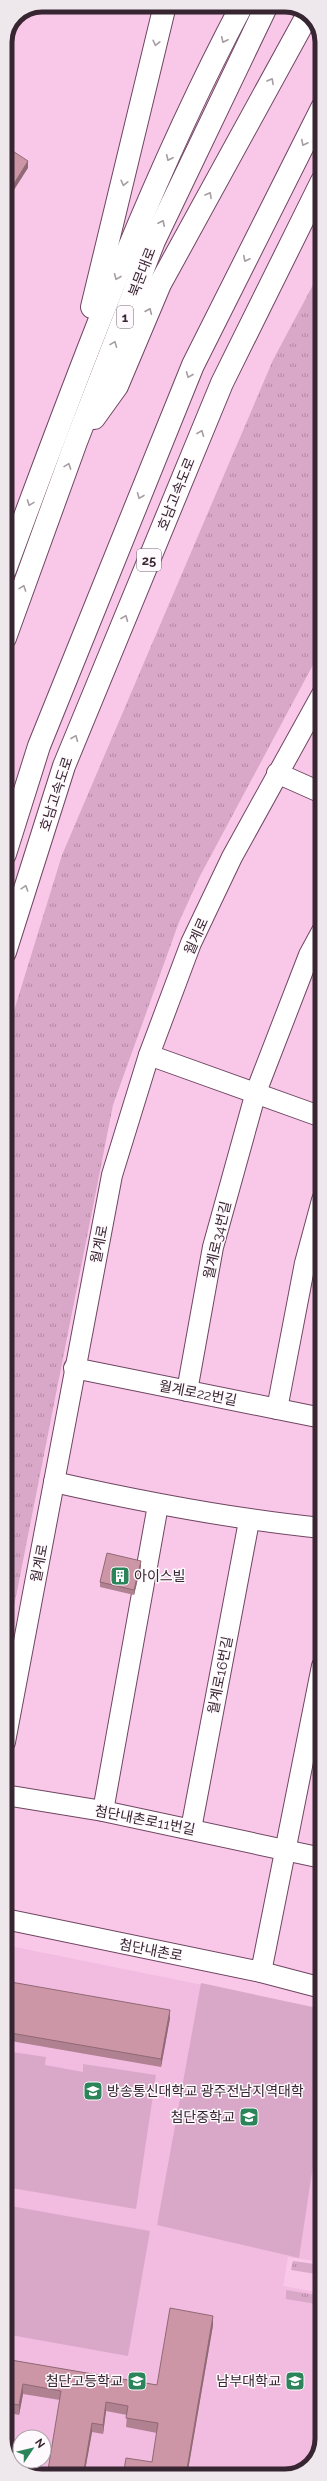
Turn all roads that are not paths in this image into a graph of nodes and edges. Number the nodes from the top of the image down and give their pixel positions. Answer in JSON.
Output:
{"nodes":[{"id":1,"x":163,"y":12,"type":"edge"},
{"id":2,"x":239,"y":12,"type":"edge"},
{"id":3,"x":264,"y":12,"type":"edge"},
{"id":4,"x":305,"y":20,"type":"edge"},
{"id":5,"x":315,"y":122,"type":"edge"},
{"id":6,"x":315,"y":194,"type":"edge"},
{"id":7,"x":71,"y":393,"type":"junction"},
{"id":8,"x":76,"y":442,"type":"junction"},
{"id":9,"x":12,"y":551,"type":"edge"},
{"id":10,"x":12,"y":619,"type":"edge"},
{"id":11,"x":315,"y":706,"type":"edge"},
{"id":12,"x":277,"y":773,"type":"junction"},
{"id":13,"x":315,"y":790,"type":"edge"},
{"id":14,"x":12,"y":832,"type":"edge"},
{"id":15,"x":12,"y":930,"type":"edge"},
{"id":16,"x":315,"y":944,"type":"edge"},
{"id":17,"x":149,"y":1054,"type":"junction"},
{"id":18,"x":256,"y":1092,"type":"junction"},
{"id":19,"x":315,"y":1114,"type":"edge"},
{"id":20,"x":315,"y":1226,"type":"edge"},
{"id":21,"x":74,"y":1368,"type":"junction"},
{"id":22,"x":187,"y":1391,"type":"junction"},
{"id":23,"x":277,"y":1409,"type":"junction"},
{"id":24,"x":315,"y":1417,"type":"edge"},
{"id":25,"x":54,"y":1482,"type":"junction"},
{"id":26,"x":158,"y":1505,"type":"junction"},
{"id":27,"x":249,"y":1521,"type":"junction"},
{"id":28,"x":315,"y":1527,"type":"edge"},
{"id":29,"x":12,"y":1705,"type":"edge"},
{"id":30,"x":315,"y":1732,"type":"edge"},
{"id":31,"x":313,"y":1751,"type":"edge"},
{"id":32,"x":12,"y":1796,"type":"edge"},
{"id":33,"x":103,"y":1811,"type":"junction"},
{"id":34,"x":191,"y":1829,"type":"junction"},
{"id":35,"x":284,"y":1851,"type":"junction"},
{"id":36,"x":315,"y":1857,"type":"edge"},
{"id":37,"x":12,"y":1920,"type":"edge"},
{"id":38,"x":261,"y":1972,"type":"junction"},
{"id":39,"x":296,"y":1980,"type":"junction"},
{"id":40,"x":315,"y":1981,"type":"edge"},
{"id":41,"x":315,"y":1986,"type":"edge"}],
"edges":[{"from":1,"to":7,"type":"main road","one_way":true},
{"from":2,"to":7,"type":"main road","name":"북문대로","number":"1","one_way":true},
{"from":8,"to":3,"type":"main road","name":"북문대로","number":"1","one_way":true},
{"from":8,"to":4,"type":"main road","one_way":true},
{"from":5,"to":14,"type":"main road","number":"25","one_way":true},
{"from":15,"to":6,"type":"main road","name":"호남고속도로","number":"25","one_way":true},
{"from":7,"to":9,"type":"main road","name":"북문대로","number":"1","one_way":true},
{"from":10,"to":8,"type":"main road","name":"북문대로","number":"1","one_way":true},
{"from":11,"to":12,"type":"street","name":"월계로"},
{"from":12,"to":13,"type":"street"},
{"from":12,"to":17,"type":"street","name":"월계로"},
{"from":16,"to":18,"type":"street","name":"월계로34번길"},
{"from":17,"to":18,"type":"street"},
{"from":17,"to":21,"type":"street","name":"월계로"},
{"from":18,"to":19,"type":"street"},
{"from":18,"to":22,"type":"street","name":"월계로34번길"},
{"from":20,"to":23,"type":"street"},
{"from":21,"to":22,"type":"street","name":"월계로22번길"},
{"from":21,"to":25,"type":"street","name":"월계로"},
{"from":22,"to":23,"type":"street","name":"월계로22번길"},
{"from":23,"to":24,"type":"street","name":"월계로22번길"},
{"from":25,"to":26,"type":"street"},
{"from":25,"to":29,"type":"street","name":"월계로"},
{"from":26,"to":27,"type":"street"},
{"from":26,"to":33,"type":"street"},
{"from":27,"to":28,"type":"street"},
{"from":27,"to":34,"type":"street","name":"월계로16번길"},
{"from":30,"to":31,"type":"street"},
{"from":31,"to":35,"type":"street"},
{"from":32,"to":33,"type":"street","name":"첨단내촌로11번길"},
{"from":33,"to":34,"type":"street","name":"첨단내촌로11번길"},
{"from":34,"to":35,"type":"street","name":"첨단내촌로11번길"},
{"from":35,"to":36,"type":"street","name":"첨단내촌로11번길"},
{"from":35,"to":38,"type":"street"},
{"from":37,"to":38,"type":"street","name":"첨단내촌로"},
{"from":38,"to":39,"type":"street","name":"첨단내촌로"},
{"from":39,"to":40,"type":"street"},
{"from":39,"to":41,"type":"street"}]}
